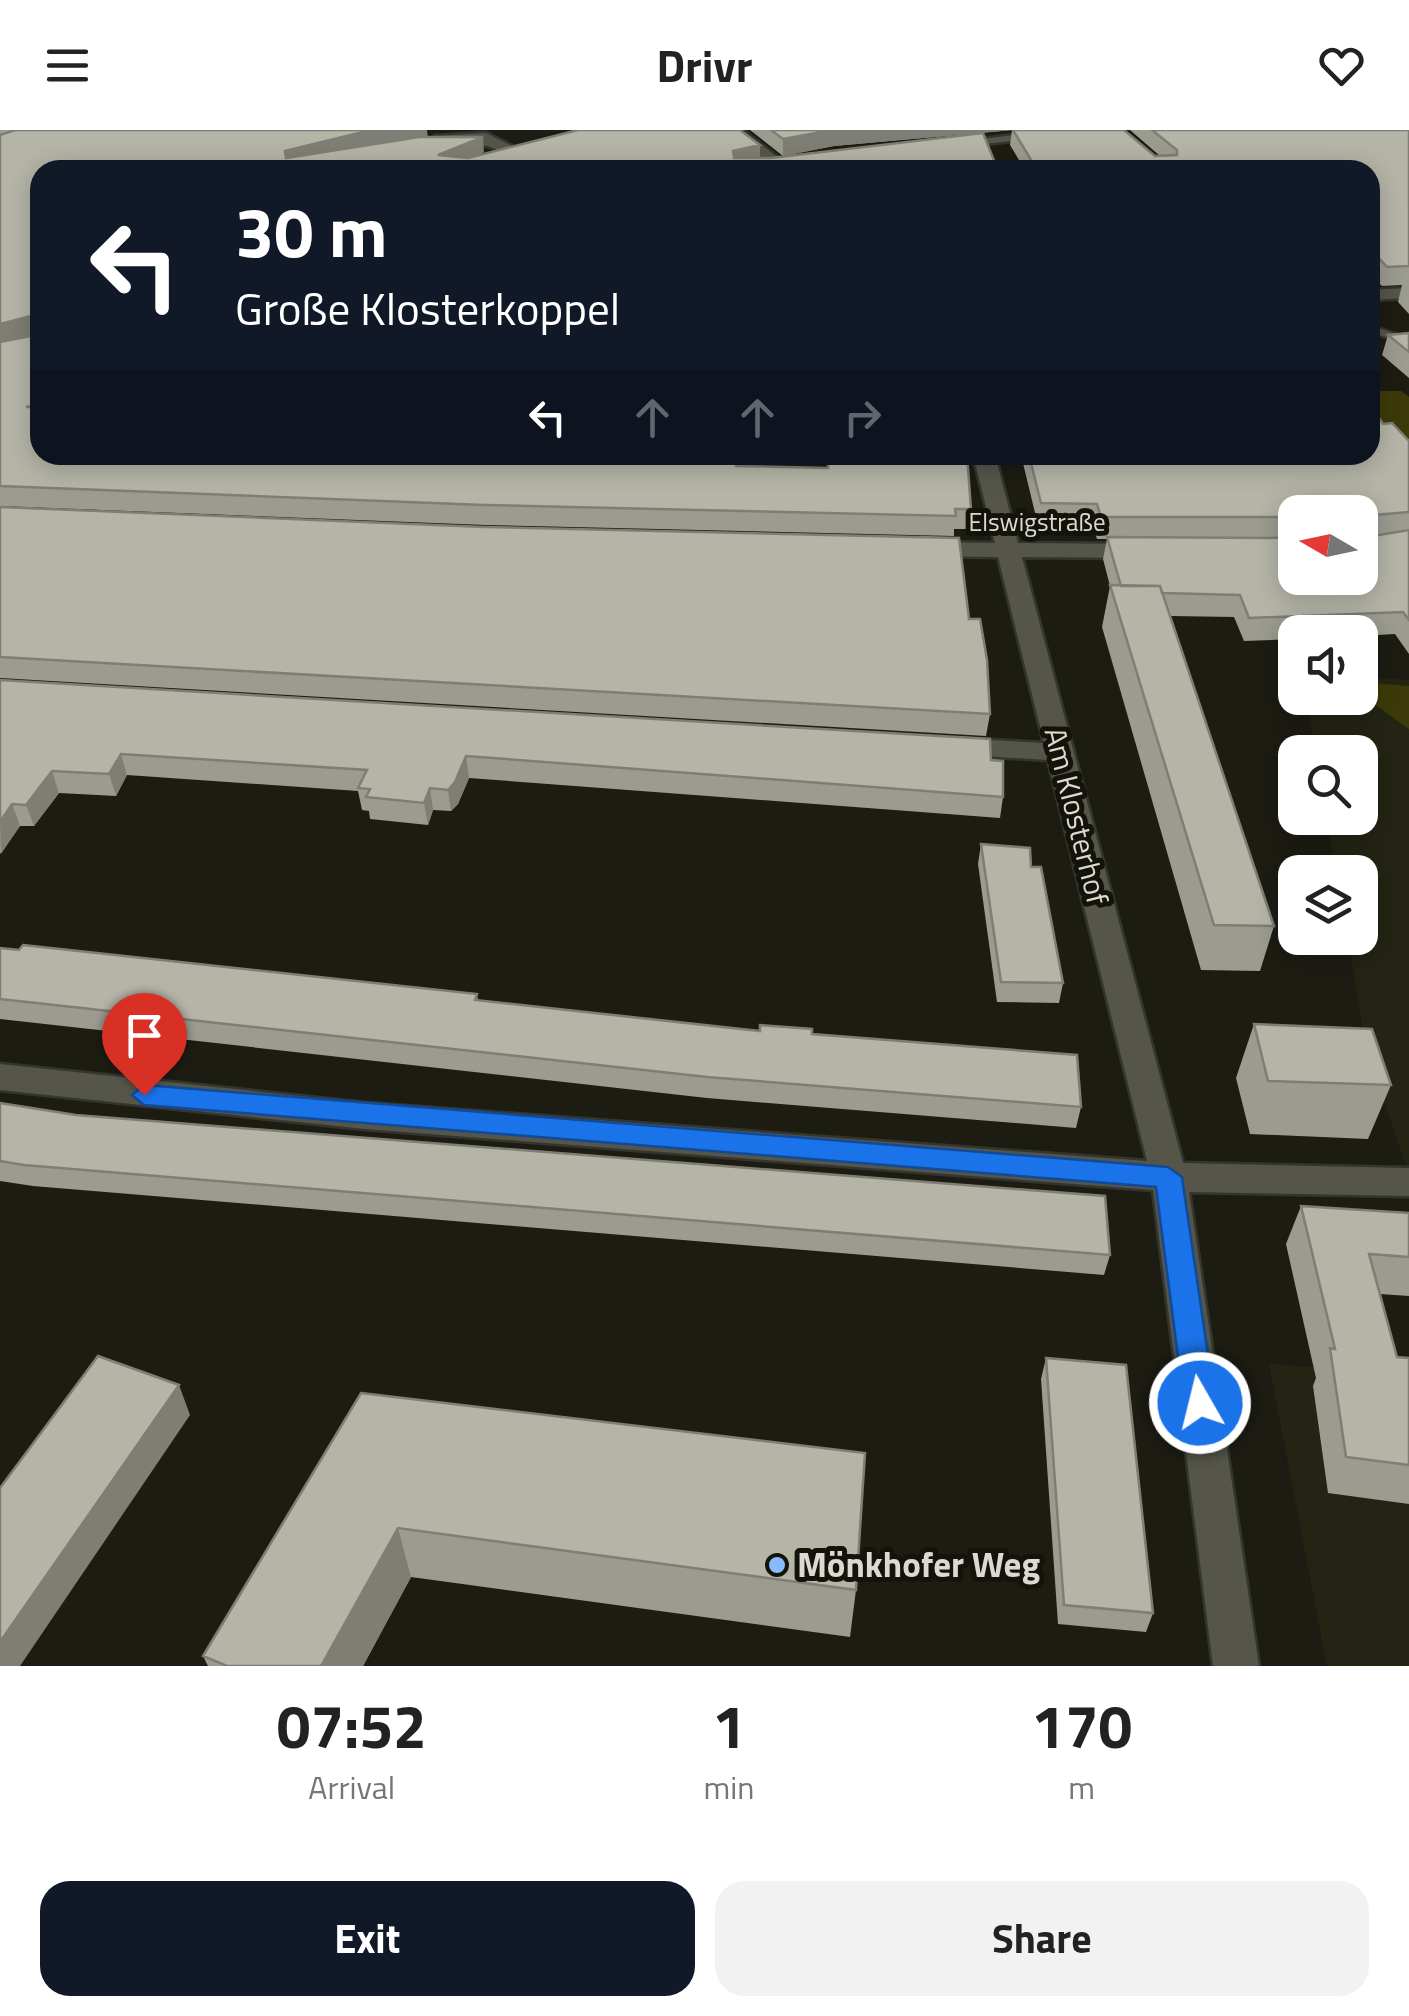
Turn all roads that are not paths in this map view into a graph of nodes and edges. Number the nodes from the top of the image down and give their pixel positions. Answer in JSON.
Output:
{"nodes":[{"id":1,"x":733,"y":130,"type":"edge"},
{"id":2,"x":1102,"y":130,"type":"edge"},
{"id":3,"x":425,"y":142,"type":"edge"},
{"id":4,"x":930,"y":146,"type":"edge"},
{"id":5,"x":489,"y":160,"type":"edge"},
{"id":6,"x":773,"y":160,"type":"edge"},
{"id":7,"x":1409,"y":294,"type":"edge"},
{"id":8,"x":1380,"y":295,"type":"edge"},
{"id":9,"x":1380,"y":331,"type":"edge"},
{"id":10,"x":1400,"y":338,"type":"edge"},
{"id":11,"x":987,"y":465,"type":"edge"},
{"id":12,"x":896,"y":548,"type":"edge"},
{"id":13,"x":1163,"y":550,"type":"edge"},
{"id":14,"x":1012,"y":551,"type":"junction"},
{"id":15,"x":919,"y":744,"type":"edge"},
{"id":16,"x":1058,"y":752,"type":"junction"},
{"id":17,"x":0,"y":1077,"type":"edge"},
{"id":18,"x":1168,"y":1177,"type":"junction"},
{"id":19,"x":1409,"y":1182,"type":"edge"},
{"id":20,"x":1236,"y":1666,"type":"edge"}],
"edges":[{"from":1,"to":6,"type":"street"},
{"from":2,"to":4,"type":"street"},
{"from":3,"to":5,"type":"street"},
{"from":7,"to":8,"type":"street"},
{"from":9,"to":10,"type":"lane"},
{"from":11,"to":14,"type":"street","name":"Am Klosterhof"},
{"from":12,"to":14,"type":"street","name":"Elswigstraße"},
{"from":13,"to":14,"type":"street","name":"Elswigstraße"},
{"from":14,"to":16,"type":"street","name":"Am Klosterhof"},
{"from":15,"to":16,"type":"street"},
{"from":16,"to":18,"type":"street","name":"Am Klosterhof"},
{"from":17,"to":18,"type":"street"},
{"from":18,"to":19,"type":"street"},
{"from":18,"to":20,"type":"street","name":"Am Klosterhof"}]}
